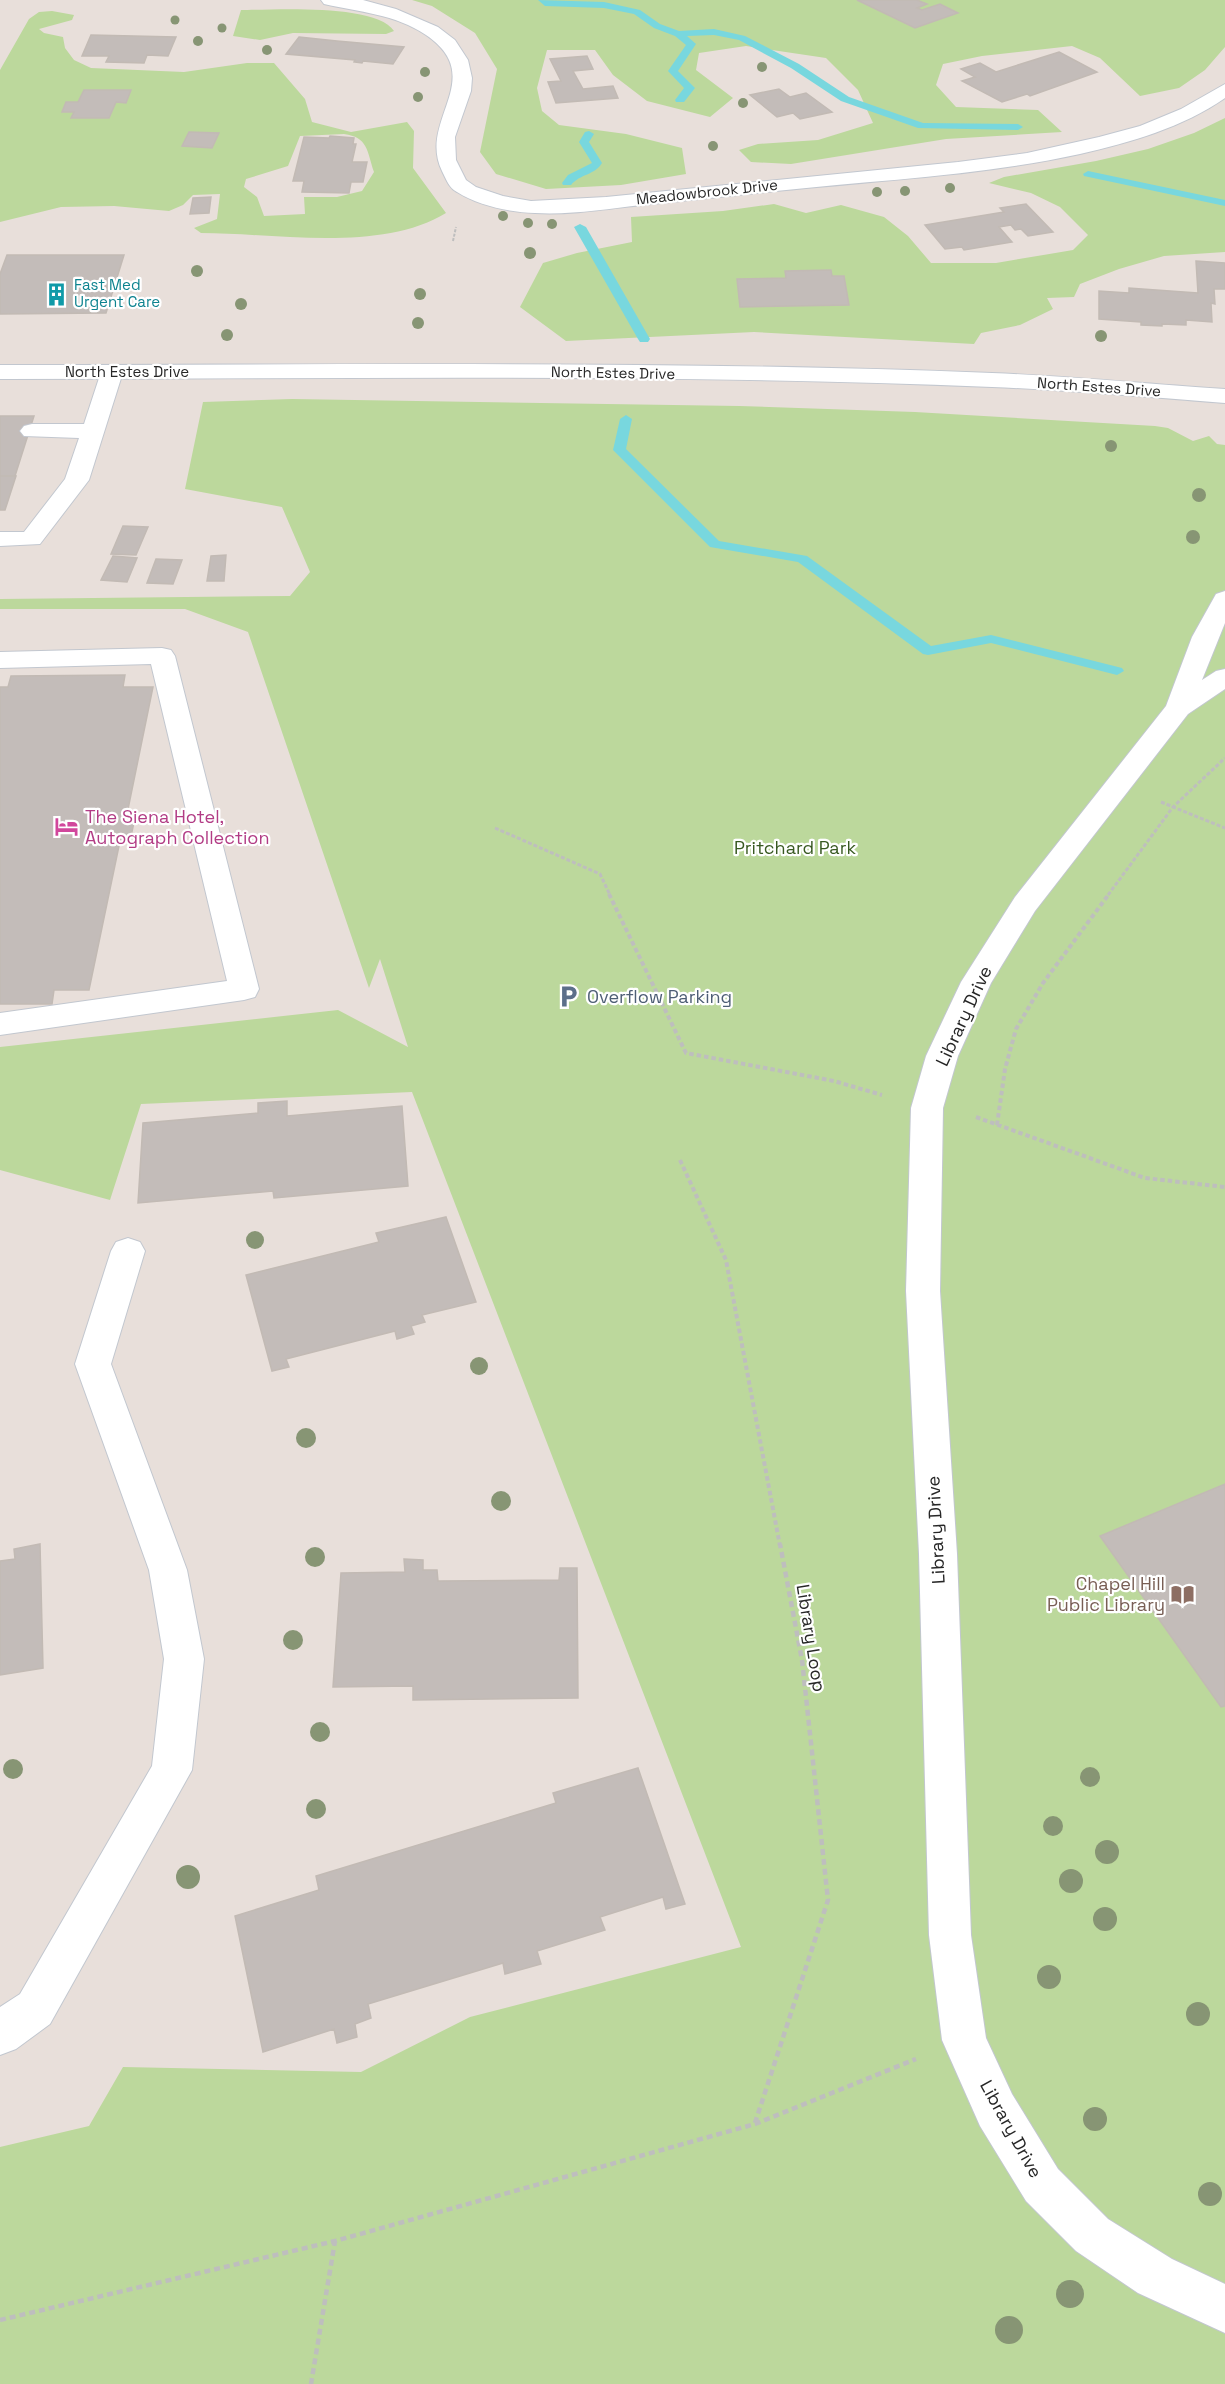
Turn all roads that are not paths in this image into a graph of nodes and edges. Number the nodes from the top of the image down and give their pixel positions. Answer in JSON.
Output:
{"nodes":[{"id":1,"x":330,"y":0,"type":"edge"},
{"id":2,"x":1225,"y":90,"type":"edge"},
{"id":3,"x":0,"y":372,"type":"edge"},
{"id":4,"x":111,"y":372,"type":"junction"},
{"id":5,"x":1225,"y":396,"type":"edge"},
{"id":6,"x":32,"y":431,"type":"dead end"},
{"id":7,"x":93,"y":431,"type":"junction"},
{"id":8,"x":0,"y":539,"type":"edge"},
{"id":9,"x":1225,"y":599,"type":"edge"},
{"id":10,"x":0,"y":660,"type":"edge"},
{"id":11,"x":1225,"y":676,"type":"edge"},
{"id":12,"x":1179,"y":708,"type":"junction"},
{"id":13,"x":0,"y":1024,"type":"edge"},
{"id":14,"x":128,"y":1251,"type":"dead end"},
{"id":15,"x":0,"y":2033,"type":"edge"},
{"id":16,"x":1225,"y":2309,"type":"edge"}],
"edges":[{"from":1,"to":2,"type":"street","name":"Meadowbrook Drive"},
{"from":3,"to":4,"type":"street","name":"North Estes Drive"},
{"from":4,"to":5,"type":"street","name":"North Estes Drive"},
{"from":4,"to":7,"type":"street"},
{"from":6,"to":7,"type":"street"},
{"from":7,"to":8,"type":"street"},
{"from":9,"to":12,"type":"street","name":"Library Drive"},
{"from":10,"to":13,"type":"street"},
{"from":11,"to":12,"type":"street","name":"Library Drive"},
{"from":12,"to":16,"type":"street","name":"Library Drive"},
{"from":14,"to":15,"type":"street"}]}
